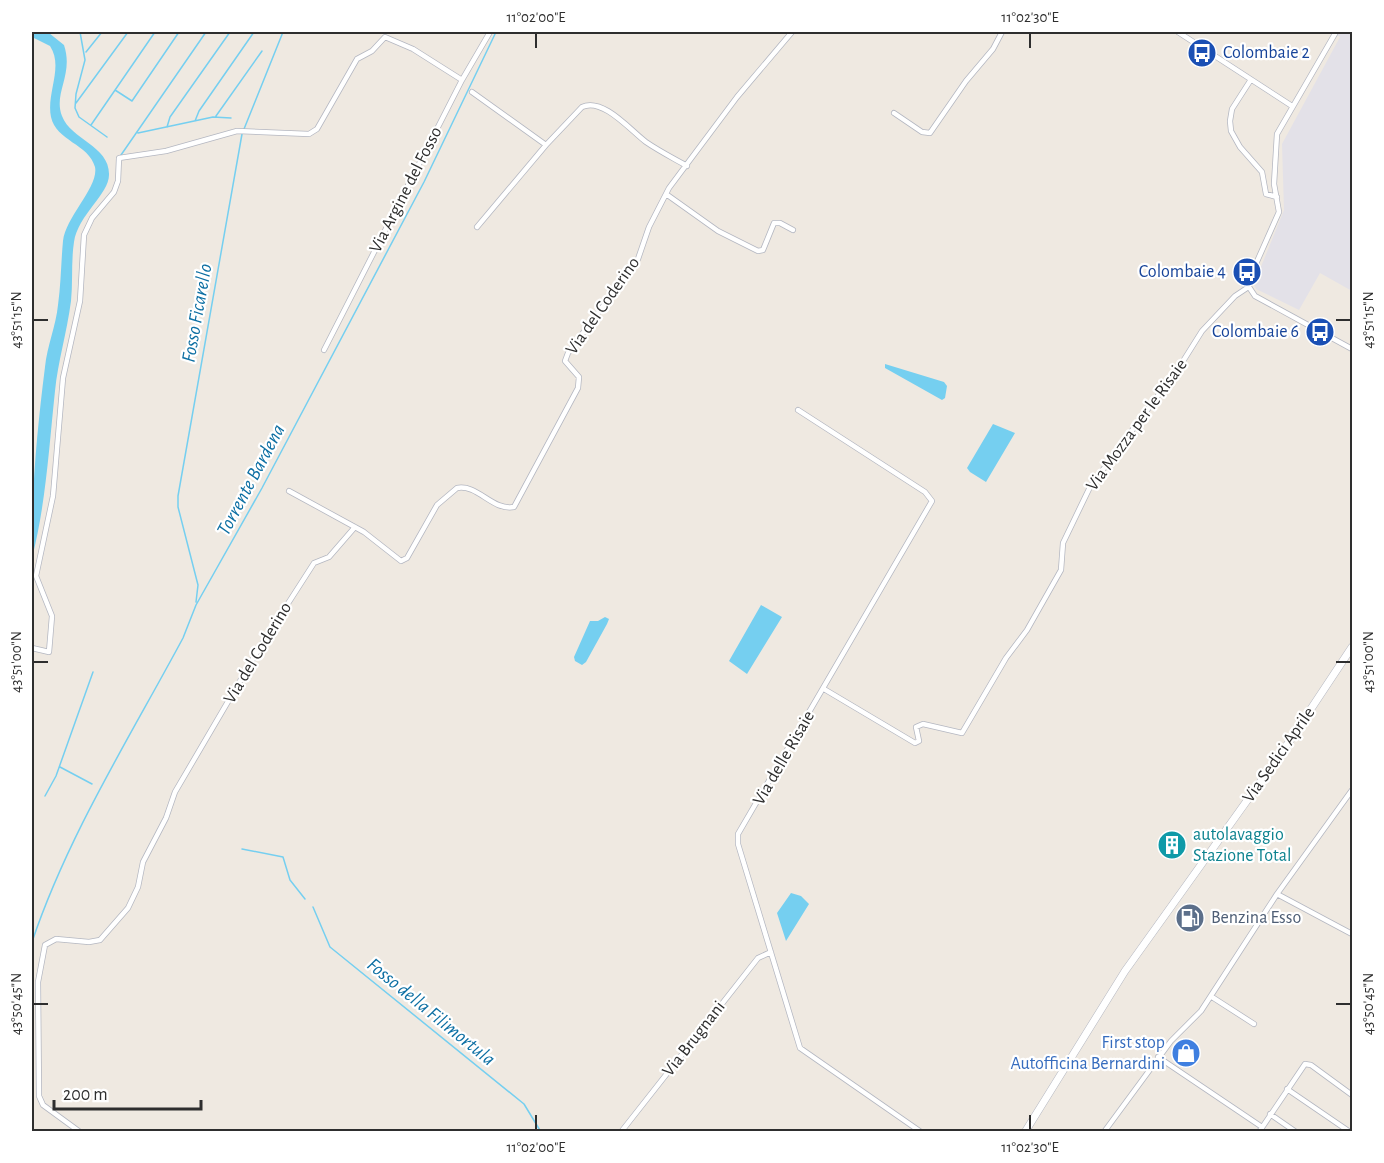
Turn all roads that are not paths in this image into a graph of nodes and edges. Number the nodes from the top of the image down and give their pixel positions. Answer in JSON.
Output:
{"nodes":[{"id":1,"x":490,"y":32,"type":"edge"},
{"id":2,"x":792,"y":32,"type":"edge"},
{"id":3,"x":1002,"y":32,"type":"edge"},
{"id":4,"x":1178,"y":32,"type":"edge"},
{"id":5,"x":1336,"y":32,"type":"edge"},
{"id":6,"x":462,"y":80,"type":"junction"},
{"id":7,"x":1250,"y":81,"type":"junction"},
{"id":8,"x":472,"y":92,"type":"dead end"},
{"id":9,"x":1292,"y":106,"type":"junction"},
{"id":10,"x":894,"y":113,"type":"dead end"},
{"id":11,"x":546,"y":145,"type":"junction"},
{"id":12,"x":687,"y":166,"type":"junction"},
{"id":13,"x":666,"y":194,"type":"junction"},
{"id":14,"x":1276,"y":196,"type":"junction"},
{"id":15,"x":477,"y":227,"type":"dead end"},
{"id":16,"x":793,"y":230,"type":"dead end"},
{"id":17,"x":1247,"y":288,"type":"junction"},
{"id":18,"x":1353,"y":349,"type":"edge"},
{"id":19,"x":324,"y":350,"type":"dead end"},
{"id":20,"x":798,"y":410,"type":"dead end"},
{"id":21,"x":289,"y":491,"type":"dead end"},
{"id":22,"x":355,"y":527,"type":"junction"},
{"id":23,"x":1353,"y":647,"type":"edge"},
{"id":24,"x":32,"y":648,"type":"edge"},
{"id":25,"x":824,"y":689,"type":"junction"},
{"id":26,"x":1353,"y":790,"type":"edge"},
{"id":27,"x":1277,"y":894,"type":"junction"},
{"id":28,"x":1353,"y":934,"type":"edge"},
{"id":29,"x":771,"y":951,"type":"junction"},
{"id":30,"x":1212,"y":997,"type":"junction"},
{"id":31,"x":1254,"y":1024,"type":"dead end"},
{"id":32,"x":1158,"y":1057,"type":"junction"},
{"id":33,"x":1287,"y":1089,"type":"junction"},
{"id":34,"x":1353,"y":1095,"type":"edge"},
{"id":35,"x":1270,"y":1114,"type":"junction"},
{"id":36,"x":1260,"y":1129,"type":"edge"},
{"id":37,"x":80,"y":1131,"type":"edge"},
{"id":38,"x":621,"y":1131,"type":"edge"},
{"id":39,"x":921,"y":1131,"type":"edge"},
{"id":40,"x":1025,"y":1131,"type":"edge"},
{"id":41,"x":1104,"y":1131,"type":"edge"},
{"id":42,"x":1296,"y":1131,"type":"edge"},
{"id":43,"x":1352,"y":1131,"type":"edge"}],
"edges":[{"from":1,"to":6,"type":"street","name":"Via Argine del Fosso"},
{"from":2,"to":12,"type":"street","name":"Via del Coderino"},
{"from":3,"to":10,"type":"street"},
{"from":4,"to":7,"type":"street"},
{"from":5,"to":9,"type":"street"},
{"from":6,"to":19,"type":"street","name":"Via Argine del Fosso"},
{"from":6,"to":24,"type":"street"},
{"from":7,"to":9,"type":"street"},
{"from":7,"to":14,"type":"street"},
{"from":8,"to":11,"type":"street"},
{"from":9,"to":14,"type":"street"},
{"from":11,"to":12,"type":"street"},
{"from":11,"to":15,"type":"street"},
{"from":12,"to":13,"type":"street","name":"Via del Coderino"},
{"from":13,"to":16,"type":"street"},
{"from":13,"to":22,"type":"street","name":"Via del Coderino"},
{"from":14,"to":17,"type":"street"},
{"from":17,"to":18,"type":"street"},
{"from":17,"to":25,"type":"street","name":"Via Mozza per le Risaie"},
{"from":20,"to":25,"type":"street","name":"Via delle Risaie"},
{"from":21,"to":22,"type":"street"},
{"from":22,"to":37,"type":"street","name":"Via del Coderino"},
{"from":23,"to":40,"type":"main road","name":"Via Sedici Aprile"},
{"from":25,"to":29,"type":"street","name":"Via delle Risaie"},
{"from":26,"to":27,"type":"street"},
{"from":27,"to":28,"type":"street"},
{"from":27,"to":30,"type":"street"},
{"from":29,"to":38,"type":"street","name":"Via Brugnani"},
{"from":29,"to":39,"type":"street","name":"Via delle Risaie"},
{"from":30,"to":31,"type":"street"},
{"from":30,"to":32,"type":"street"},
{"from":32,"to":36,"type":"street"},
{"from":32,"to":41,"type":"street"},
{"from":33,"to":34,"type":"street"},
{"from":33,"to":35,"type":"street"},
{"from":33,"to":43,"type":"street"},
{"from":35,"to":36,"type":"street"},
{"from":35,"to":42,"type":"street"}]}
